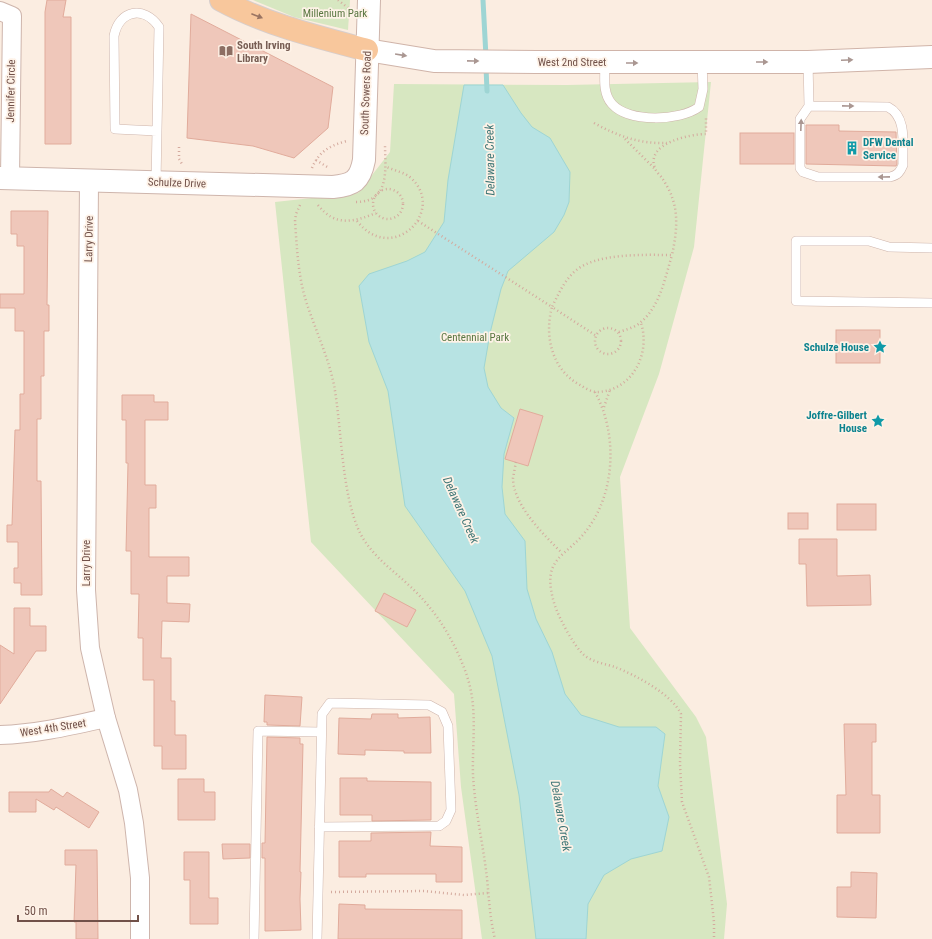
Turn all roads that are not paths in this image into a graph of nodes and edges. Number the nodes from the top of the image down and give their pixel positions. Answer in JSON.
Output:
{"nodes":[{"id":1,"x":221,"y":0,"type":"edge"},
{"id":2,"x":369,"y":0,"type":"edge"},
{"id":3,"x":0,"y":11,"type":"edge"},
{"id":4,"x":367,"y":50,"type":"junction"},
{"id":5,"x":932,"y":57,"type":"edge"},
{"id":6,"x":702,"y":62,"type":"junction"},
{"id":7,"x":808,"y":62,"type":"junction"},
{"id":8,"x":605,"y":63,"type":"junction"},
{"id":9,"x":808,"y":106,"type":"junction"},
{"id":10,"x":157,"y":131,"type":"junction"},
{"id":11,"x":5,"y":178,"type":"edge"},
{"id":12,"x":89,"y":180,"type":"junction"},
{"id":13,"x":156,"y":182,"type":"junction"},
{"id":14,"x":353,"y":183,"type":"joint"},
{"id":15,"x":932,"y":248,"type":"edge"},
{"id":16,"x":932,"y":303,"type":"edge"},
{"id":17,"x":106,"y":718,"type":"junction"},
{"id":18,"x":321,"y":732,"type":"junction"},
{"id":19,"x":0,"y":734,"type":"edge"},
{"id":20,"x":319,"y":827,"type":"junction"},
{"id":21,"x":140,"y":939,"type":"edge"},
{"id":22,"x":254,"y":939,"type":"edge"},
{"id":23,"x":317,"y":939,"type":"edge"}],
"edges":[{"from":1,"to":4,"type":"main road","name":"West 2nd Street","one_way":true},
{"from":2,"to":4,"type":"main road","name":"South Sowers Road"},
{"from":3,"to":11,"type":"street","name":"Jennifer Circle"},
{"from":4,"to":8,"type":"main road","name":"West 2nd Street","one_way":true},
{"from":4,"to":14,"type":"main road","name":"South Sowers Road"},
{"from":7,"to":5,"type":"main road","name":"West 2nd Street","one_way":true},
{"from":6,"to":7,"type":"main road","name":"West 2nd Street","one_way":true},
{"from":8,"to":6,"type":"main road","name":"West 2nd Street","one_way":true},
{"from":6,"to":8,"type":"lane"},
{"from":7,"to":9,"type":"lane"},
{"from":9,"to":9,"type":"lane","one_way":true},
{"from":10,"to":10,"type":"lane"},
{"from":10,"to":13,"type":"lane"},
{"from":11,"to":12,"type":"main road","name":"Schulze Drive"},
{"from":12,"to":13,"type":"main road","name":"Schulze Drive"},
{"from":12,"to":17,"type":"street","name":"Larry Drive"},
{"from":13,"to":14,"type":"main road","name":"Schulze Drive"},
{"from":15,"to":16,"type":"lane"},
{"from":17,"to":19,"type":"street","name":"West 4th Street"},
{"from":17,"to":21,"type":"street","name":"Larry Drive"},
{"from":18,"to":20,"type":"lane"},
{"from":18,"to":20,"type":"lane"},
{"from":18,"to":22,"type":"lane"},
{"from":20,"to":23,"type":"lane"}]}
